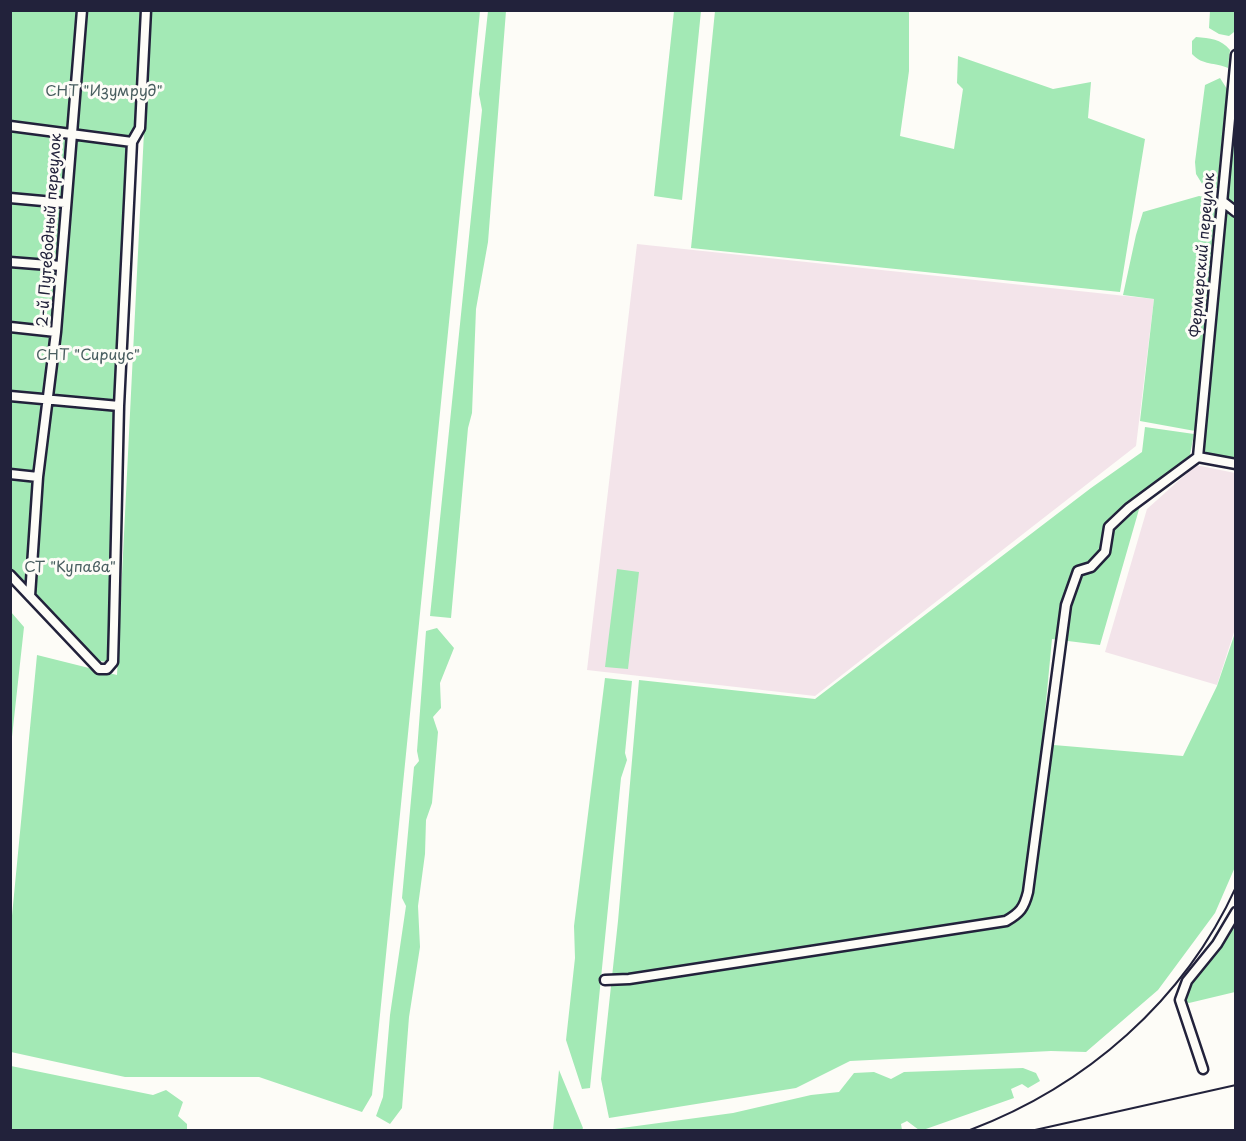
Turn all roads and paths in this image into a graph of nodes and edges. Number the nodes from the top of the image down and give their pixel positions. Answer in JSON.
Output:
{"nodes":[{"id":1,"x":82,"y":10,"type":"edge"},
{"id":2,"x":146,"y":10,"type":"edge"},
{"id":3,"x":1236,"y":55,"type":"edge"},
{"id":4,"x":1233,"y":103,"type":"edge"},
{"id":5,"x":10,"y":126,"type":"edge"},
{"id":6,"x":71,"y":134,"type":"junction"},
{"id":7,"x":132,"y":142,"type":"junction"},
{"id":8,"x":10,"y":198,"type":"edge"},
{"id":9,"x":1222,"y":201,"type":"junction"},
{"id":10,"x":65,"y":203,"type":"junction"},
{"id":11,"x":1236,"y":212,"type":"edge"},
{"id":12,"x":10,"y":262,"type":"edge"},
{"id":13,"x":62,"y":266,"type":"junction"},
{"id":14,"x":10,"y":327,"type":"edge"},
{"id":15,"x":56,"y":332,"type":"junction"},
{"id":16,"x":10,"y":396,"type":"edge"},
{"id":17,"x":47,"y":399,"type":"junction"},
{"id":18,"x":119,"y":406,"type":"junction"},
{"id":19,"x":1198,"y":457,"type":"junction"},
{"id":20,"x":1236,"y":464,"type":"edge"},
{"id":21,"x":10,"y":474,"type":"edge"},
{"id":22,"x":38,"y":477,"type":"junction"},
{"id":23,"x":10,"y":575,"type":"edge"},
{"id":24,"x":30,"y":596,"type":"junction"},
{"id":25,"x":1236,"y":912,"type":"edge"},
{"id":26,"x":605,"y":980,"type":"dead end"},
{"id":27,"x":1203,"y":1069,"type":"dead end"}],
"edges":[{"from":1,"to":6,"type":"street","name":"2-й Путеводный переулок"},
{"from":2,"to":7,"type":"street"},
{"from":3,"to":4,"type":"street","name":"Фермерский переулок"},
{"from":4,"to":9,"type":"street","name":"Фермерский переулок"},
{"from":5,"to":6,"type":"street"},
{"from":6,"to":7,"type":"street"},
{"from":6,"to":10,"type":"street","name":"2-й Путеводный переулок"},
{"from":7,"to":18,"type":"street"},
{"from":8,"to":10,"type":"street"},
{"from":9,"to":11,"type":"street"},
{"from":9,"to":19,"type":"street","name":"Фермерский переулок"},
{"from":10,"to":13,"type":"street","name":"2-й Путеводный переулок"},
{"from":12,"to":13,"type":"street"},
{"from":13,"to":15,"type":"street","name":"2-й Путеводный переулок"},
{"from":14,"to":15,"type":"street"},
{"from":15,"to":17,"type":"street","name":"2-й Путеводный переулок"},
{"from":16,"to":17,"type":"street"},
{"from":17,"to":18,"type":"street"},
{"from":17,"to":22,"type":"street","name":"2-й Путеводный переулок"},
{"from":18,"to":24,"type":"street"},
{"from":19,"to":20,"type":"street"},
{"from":19,"to":26,"type":"street"},
{"from":21,"to":22,"type":"street"},
{"from":22,"to":24,"type":"street","name":"2-й Путеводный переулок"},
{"from":23,"to":24,"type":"street"},
{"from":25,"to":27,"type":"street"}]}
